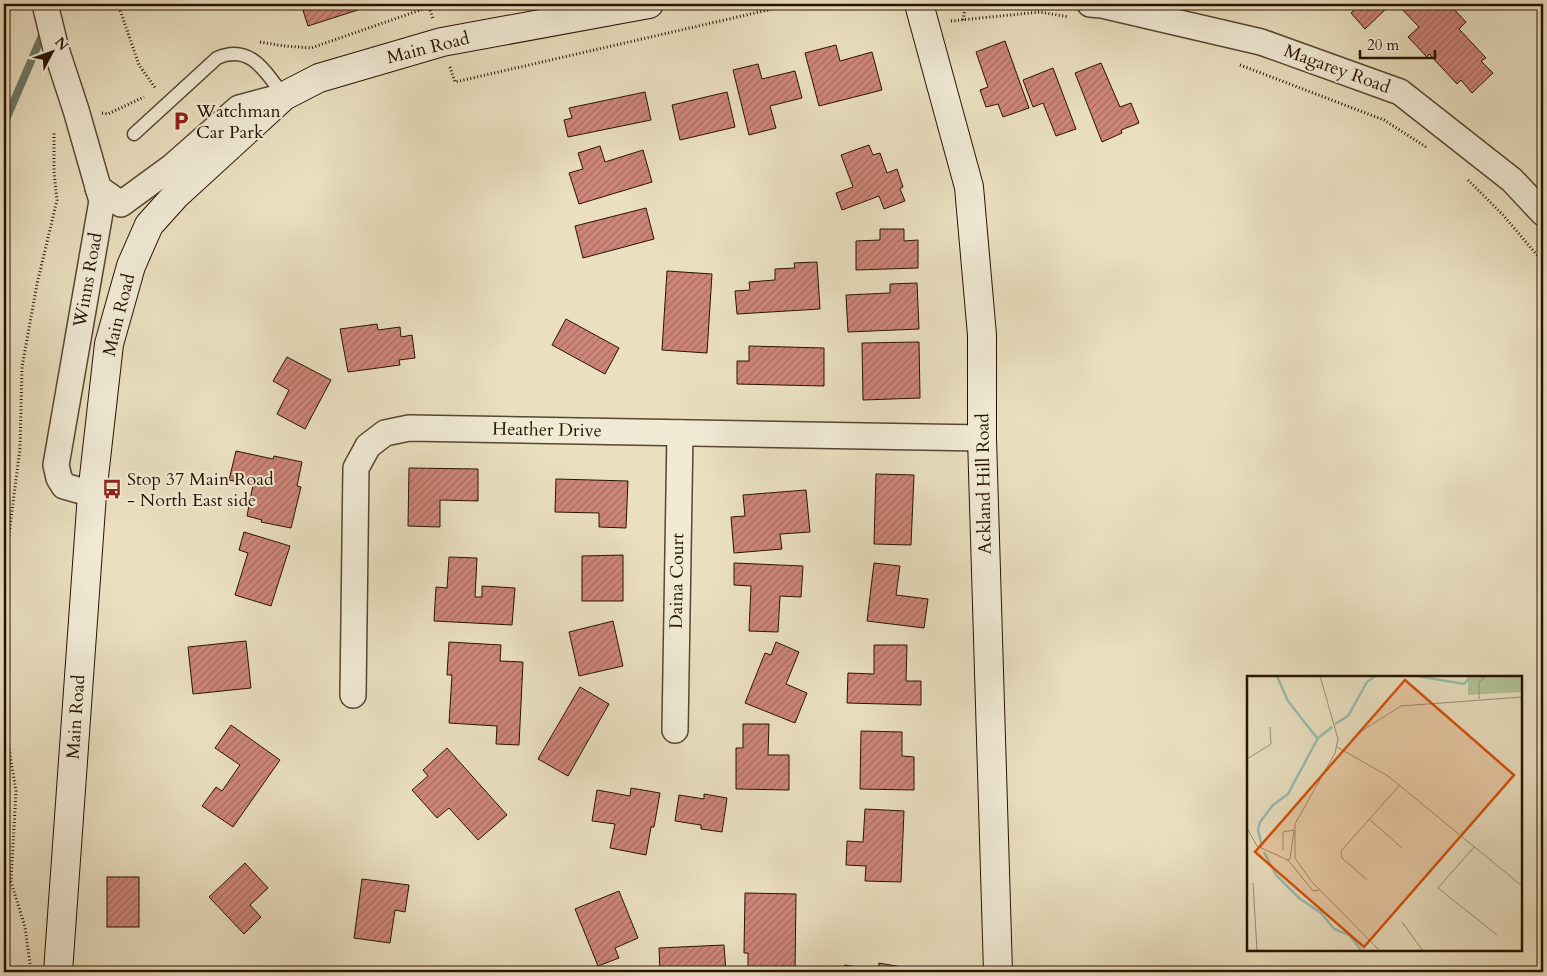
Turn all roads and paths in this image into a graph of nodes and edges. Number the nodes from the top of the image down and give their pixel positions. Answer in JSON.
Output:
{"nodes":[{"id":1,"x":45,"y":4,"type":"edge"},
{"id":2,"x":118,"y":4,"type":"edge"},
{"id":3,"x":448,"y":4,"type":"edge"},
{"id":4,"x":649,"y":4,"type":"edge"},
{"id":5,"x":919,"y":4,"type":"edge"},
{"id":6,"x":966,"y":4,"type":"edge"},
{"id":7,"x":429,"y":8,"type":"dead end"},
{"id":8,"x":1084,"y":11,"type":"edge"},
{"id":9,"x":962,"y":20,"type":"junction"},
{"id":10,"x":954,"y":21,"type":"dead end"},
{"id":11,"x":1233,"y":62,"type":"dead end"},
{"id":12,"x":156,"y":89,"type":"dead end"},
{"id":13,"x":284,"y":96,"type":"junction"},
{"id":14,"x":134,"y":134,"type":"dead end"},
{"id":15,"x":1429,"y":149,"type":"dead end"},
{"id":16,"x":1464,"y":176,"type":"dead end"},
{"id":17,"x":98,"y":188,"type":"junction"},
{"id":18,"x":1543,"y":213,"type":"edge"},
{"id":19,"x":1543,"y":262,"type":"edge"},
{"id":20,"x":680,"y":432,"type":"junction"},
{"id":21,"x":982,"y":438,"type":"junction"},
{"id":22,"x":92,"y":494,"type":"junction"},
{"id":23,"x":353,"y":695,"type":"dead end"},
{"id":24,"x":4,"y":718,"type":"edge"},
{"id":25,"x":675,"y":730,"type":"dead end"},
{"id":26,"x":4,"y":879,"type":"edge"},
{"id":27,"x":11,"y":882,"type":"junction"},
{"id":28,"x":32,"y":972,"type":"edge"},
{"id":29,"x":58,"y":972,"type":"edge"},
{"id":30,"x":998,"y":972,"type":"edge"}],
"edges":[{"from":1,"to":17,"type":"street","name":"Winns Road"},
{"from":2,"to":12,"type":"path"},
{"from":3,"to":7,"type":"path"},
{"from":4,"to":13,"type":"main road","name":"Main Road"},
{"from":5,"to":21,"type":"main road","name":"Ackland Hill Road"},
{"from":6,"to":9,"type":"path"},
{"from":8,"to":9,"type":"path"},
{"from":8,"to":18,"type":"street","name":"Magarey Road"},
{"from":9,"to":10,"type":"path"},
{"from":11,"to":15,"type":"path"},
{"from":13,"to":14,"type":"lane"},
{"from":13,"to":17,"type":"street"},
{"from":13,"to":22,"type":"main road","name":"Main Road"},
{"from":16,"to":19,"type":"path"},
{"from":17,"to":22,"type":"street","name":"Winns Road"},
{"from":20,"to":21,"type":"street","name":"Heather Drive"},
{"from":20,"to":23,"type":"street","name":"Heather Drive"},
{"from":20,"to":25,"type":"street","name":"Daina Court"},
{"from":21,"to":30,"type":"main road","name":"Ackland Hill Road"},
{"from":22,"to":29,"type":"main road","name":"Main Road"},
{"from":24,"to":27,"type":"path"},
{"from":26,"to":27,"type":"path"},
{"from":27,"to":28,"type":"path"}]}
